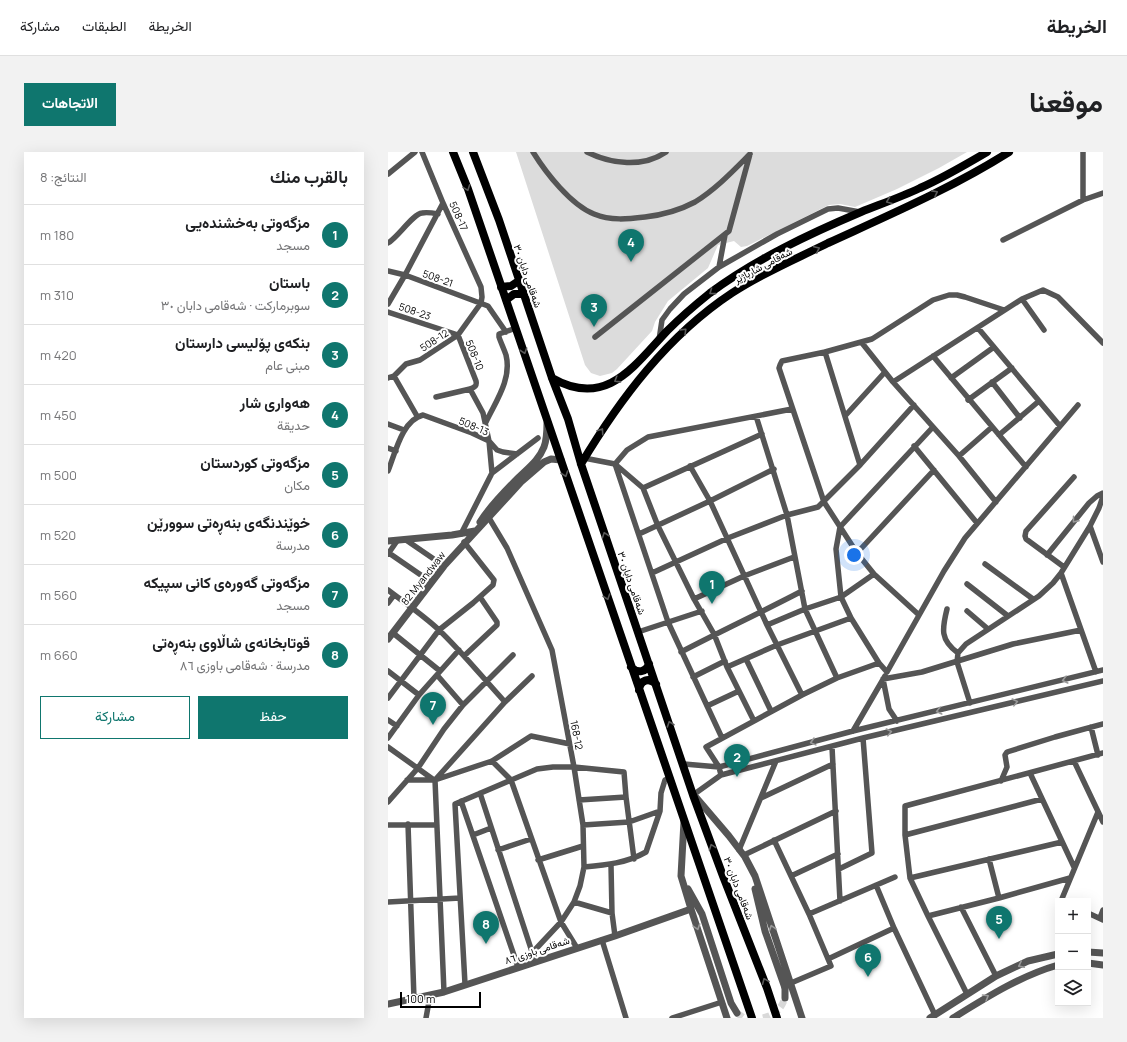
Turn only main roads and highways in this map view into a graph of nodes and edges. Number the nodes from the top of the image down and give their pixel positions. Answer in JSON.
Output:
{"nodes":[{"id":1,"x":453,"y":152,"type":"edge"},
{"id":2,"x":473,"y":152,"type":"edge"},
{"id":3,"x":987,"y":152,"type":"edge"},
{"id":4,"x":1009,"y":152,"type":"edge"},
{"id":5,"x":962,"y":166,"type":"junction"},
{"id":6,"x":968,"y":176,"type":"junction"},
{"id":7,"x":520,"y":280,"type":"junction"},
{"id":8,"x":501,"y":287,"type":"junction"},
{"id":9,"x":524,"y":294,"type":"junction"},
{"id":10,"x":506,"y":300,"type":"junction"},
{"id":11,"x":552,"y":378,"type":"junction"},
{"id":12,"x":582,"y":461,"type":"junction"},
{"id":13,"x":649,"y":664,"type":"junction"},
{"id":14,"x":631,"y":667,"type":"junction"},
{"id":15,"x":656,"y":684,"type":"junction"},
{"id":16,"x":639,"y":690,"type":"junction"},
{"id":17,"x":752,"y":1018,"type":"edge"},
{"id":18,"x":777,"y":1018,"type":"edge"}],
"edges":[{"from":1,"to":8,"type":"main road","one_way":true},
{"from":2,"to":7,"type":"main road","name":"شەقامی دابان ٣٠"},
{"from":3,"to":5,"type":"main road","name":"شەقامی شارباژێر"},
{"from":4,"to":6,"type":"main road","name":"شەقامی شارباژێر"},
{"from":5,"to":6,"type":"main road"},
{"from":5,"to":11,"type":"main road","name":"شەقامی شارباژێر","one_way":true},
{"from":12,"to":6,"type":"main road","name":"شەقامی شارباژێر","one_way":true},
{"from":7,"to":8,"type":"main road"},
{"from":7,"to":9,"type":"main road","name":"شەقامی دابان ٣٠"},
{"from":8,"to":10,"type":"main road"},
{"from":9,"to":10,"type":"main road"},
{"from":9,"to":11,"type":"main road","name":"شەقامی دابان ٣٠"},
{"from":10,"to":14,"type":"main road","one_way":true},
{"from":11,"to":12,"type":"main road","name":"شەقامی دابان ٣٠"},
{"from":13,"to":12,"type":"main road","name":"شەقامی دابان ٣٠","one_way":true},
{"from":13,"to":14,"type":"main road"},
{"from":13,"to":15,"type":"main road","name":"شەقامی دابان ٣٠"},
{"from":14,"to":16,"type":"main road"},
{"from":15,"to":16,"type":"main road"},
{"from":18,"to":15,"type":"main road","name":"شەقامی دابان ٣٠","one_way":true},
{"from":16,"to":17,"type":"main road"}]}
